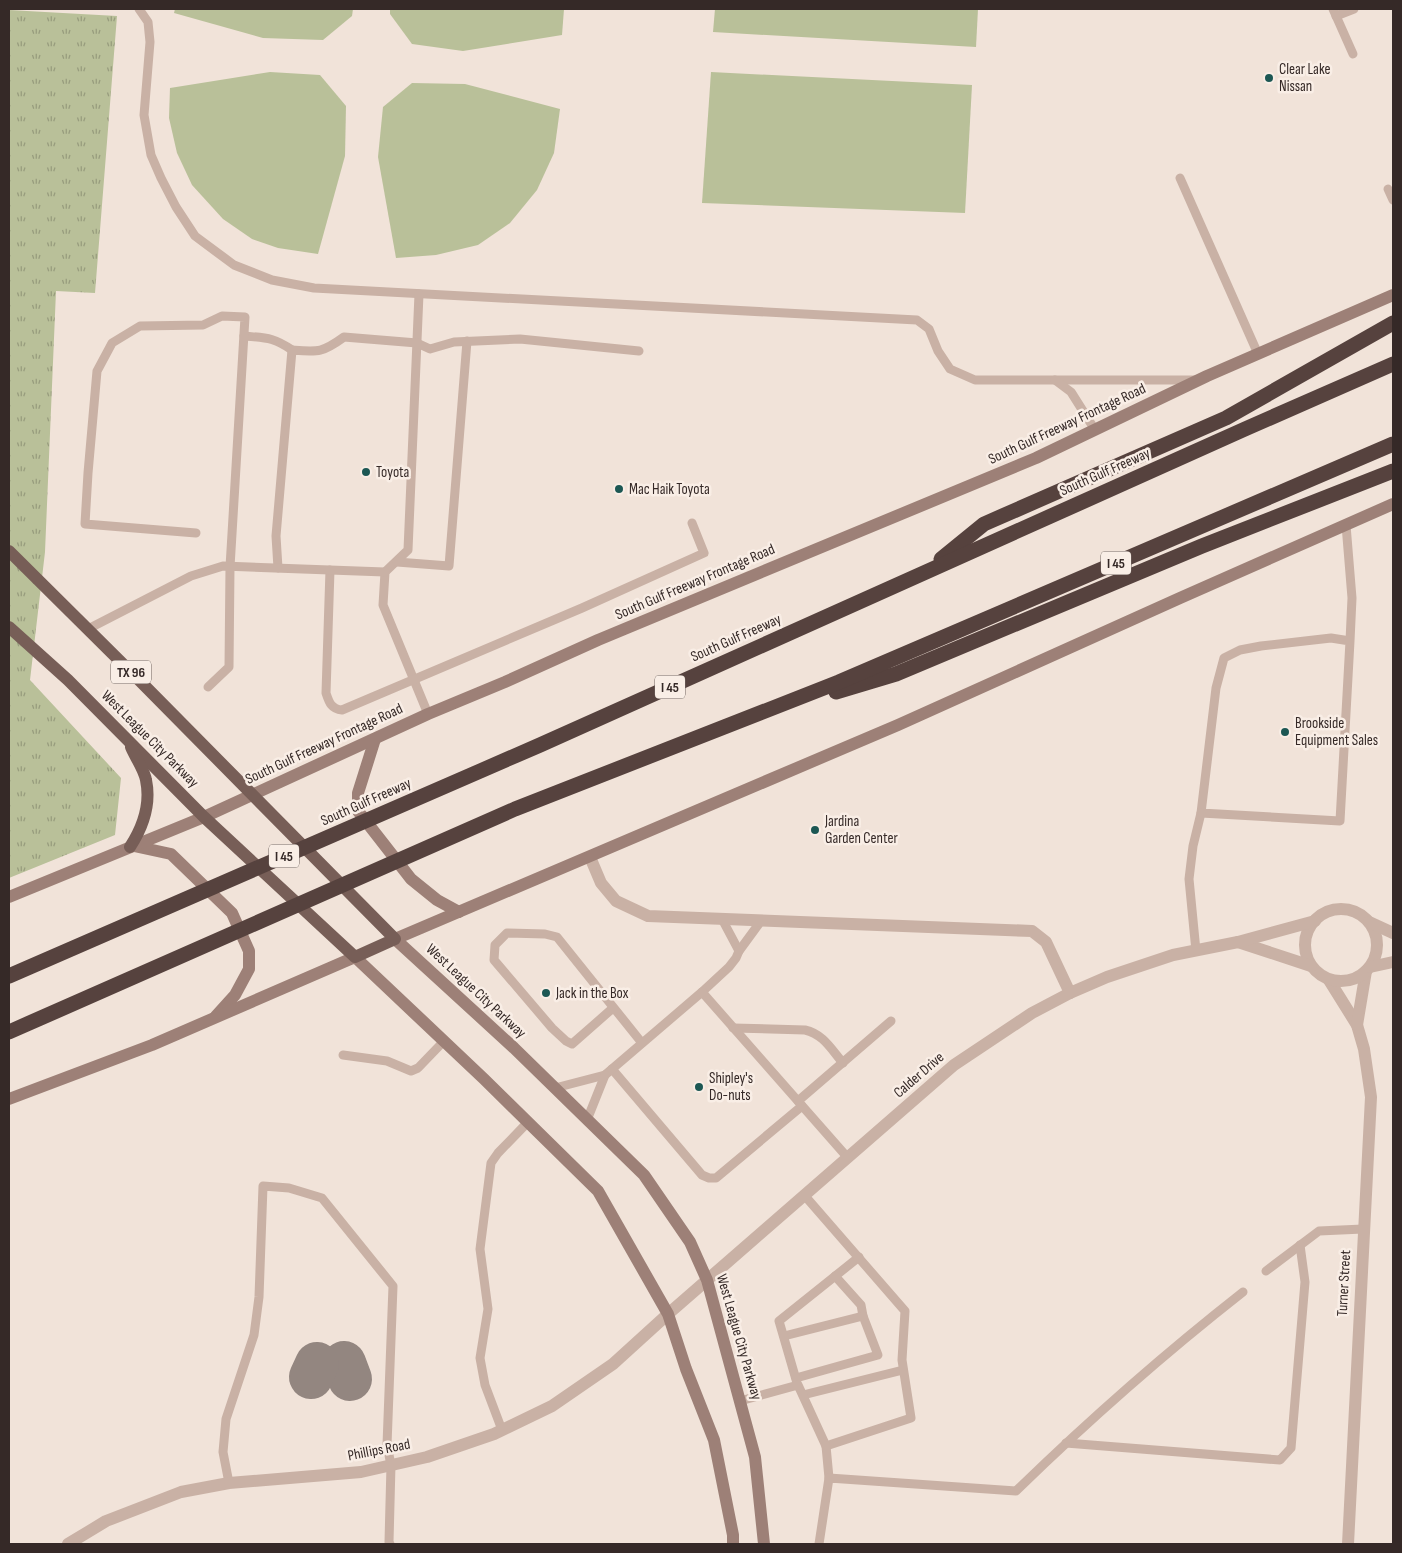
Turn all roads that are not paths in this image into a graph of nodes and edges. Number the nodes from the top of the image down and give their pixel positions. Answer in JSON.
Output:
{"nodes":[{"id":1,"x":139,"y":9,"type":"edge"},
{"id":2,"x":1354,"y":9,"type":"edge"},
{"id":3,"x":1335,"y":12,"type":"edge"},
{"id":4,"x":1353,"y":54,"type":"dead end"},
{"id":5,"x":1180,"y":178,"type":"dead end"},
{"id":6,"x":1388,"y":189,"type":"dead end"},
{"id":7,"x":1393,"y":200,"type":"edge"},
{"id":8,"x":419,"y":294,"type":"junction"},
{"id":9,"x":1393,"y":295,"type":"edge"},
{"id":10,"x":1393,"y":323,"type":"edge"},
{"id":11,"x":244,"y":336,"type":"junction"},
{"id":12,"x":466,"y":341,"type":"junction"},
{"id":13,"x":417,"y":343,"type":"junction"},
{"id":14,"x":292,"y":350,"type":"junction"},
{"id":15,"x":639,"y":351,"type":"dead end"},
{"id":16,"x":1258,"y":354,"type":"junction"},
{"id":17,"x":1393,"y":364,"type":"edge"},
{"id":18,"x":1055,"y":380,"type":"junction"},
{"id":19,"x":1200,"y":380,"type":"junction"},
{"id":20,"x":1095,"y":430,"type":"junction"},
{"id":21,"x":1393,"y":444,"type":"edge"},
{"id":22,"x":1393,"y":471,"type":"edge"},
{"id":23,"x":1393,"y":504,"type":"edge"},
{"id":24,"x":692,"y":523,"type":"dead end"},
{"id":25,"x":1346,"y":525,"type":"junction"},
{"id":26,"x":196,"y":533,"type":"dead end"},
{"id":27,"x":9,"y":551,"type":"edge"},
{"id":28,"x":397,"y":562,"type":"junction"},
{"id":29,"x":230,"y":567,"type":"junction"},
{"id":30,"x":278,"y":568,"type":"junction"},
{"id":31,"x":330,"y":570,"type":"junction"},
{"id":32,"x":385,"y":572,"type":"junction"},
{"id":33,"x":924,"y":573,"type":"junction"},
{"id":34,"x":9,"y":627,"type":"edge"},
{"id":35,"x":88,"y":629,"type":"junction"},
{"id":36,"x":1350,"y":641,"type":"junction"},
{"id":37,"x":414,"y":679,"type":"junction"},
{"id":38,"x":208,"y":688,"type":"dead end"},
{"id":39,"x":428,"y":714,"type":"junction"},
{"id":40,"x":748,"y":717,"type":"junction"},
{"id":41,"x":126,"y":738,"type":"junction"},
{"id":42,"x":375,"y":739,"type":"junction"},
{"id":43,"x":253,"y":794,"type":"junction"},
{"id":44,"x":1201,"y":813,"type":"junction"},
{"id":45,"x":204,"y":817,"type":"junction"},
{"id":46,"x":132,"y":847,"type":"junction"},
{"id":47,"x":590,"y":857,"type":"junction"},
{"id":48,"x":9,"y":897,"type":"edge"},
{"id":49,"x":459,"y":912,"type":"junction"},
{"id":50,"x":722,"y":919,"type":"junction"},
{"id":51,"x":1315,"y":920,"type":"junction"},
{"id":52,"x":761,"y":921,"type":"junction"},
{"id":53,"x":1369,"y":922,"type":"junction"},
{"id":54,"x":1393,"y":933,"type":"edge"},
{"id":55,"x":395,"y":939,"type":"junction"},
{"id":56,"x":1238,"y":942,"type":"junction"},
{"id":57,"x":739,"y":951,"type":"junction"},
{"id":58,"x":1196,"y":951,"type":"junction"},
{"id":59,"x":354,"y":957,"type":"junction"},
{"id":60,"x":1393,"y":962,"type":"edge"},
{"id":61,"x":1311,"y":966,"type":"junction"},
{"id":62,"x":1368,"y":969,"type":"junction"},
{"id":63,"x":9,"y":976,"type":"edge"},
{"id":64,"x":1329,"y":980,"type":"junction"},
{"id":65,"x":702,"y":992,"type":"junction"},
{"id":66,"x":1070,"y":993,"type":"junction"},
{"id":67,"x":613,"y":1008,"type":"junction"},
{"id":68,"x":212,"y":1019,"type":"junction"},
{"id":69,"x":891,"y":1021,"type":"dead end"},
{"id":70,"x":1357,"y":1025,"type":"junction"},
{"id":71,"x":733,"y":1028,"type":"junction"},
{"id":72,"x":9,"y":1032,"type":"edge"},
{"id":73,"x":444,"y":1041,"type":"junction"},
{"id":74,"x":642,"y":1044,"type":"junction"},
{"id":75,"x":343,"y":1055,"type":"dead end"},
{"id":76,"x":842,"y":1063,"type":"junction"},
{"id":77,"x":609,"y":1072,"type":"junction"},
{"id":78,"x":555,"y":1088,"type":"junction"},
{"id":79,"x":9,"y":1099,"type":"edge"},
{"id":80,"x":800,"y":1104,"type":"junction"},
{"id":81,"x":587,"y":1120,"type":"junction"},
{"id":82,"x":528,"y":1122,"type":"junction"},
{"id":83,"x":848,"y":1158,"type":"junction"},
{"id":84,"x":805,"y":1196,"type":"junction"},
{"id":85,"x":1363,"y":1229,"type":"junction"},
{"id":86,"x":1300,"y":1245,"type":"junction"},
{"id":87,"x":859,"y":1258,"type":"junction"},
{"id":88,"x":1266,"y":1271,"type":"dead end"},
{"id":89,"x":836,"y":1276,"type":"junction"},
{"id":90,"x":707,"y":1280,"type":"junction"},
{"id":91,"x":1243,"y":1292,"type":"dead end"},
{"id":92,"x":668,"y":1314,"type":"junction"},
{"id":93,"x":864,"y":1316,"type":"junction"},
{"id":94,"x":784,"y":1336,"type":"junction"},
{"id":95,"x":903,"y":1370,"type":"junction"},
{"id":96,"x":797,"y":1382,"type":"junction"},
{"id":97,"x":803,"y":1395,"type":"junction"},
{"id":98,"x":740,"y":1401,"type":"junction"},
{"id":99,"x":502,"y":1430,"type":"junction"},
{"id":100,"x":1066,"y":1443,"type":"junction"},
{"id":101,"x":826,"y":1446,"type":"junction"},
{"id":102,"x":391,"y":1465,"type":"junction"},
{"id":103,"x":829,"y":1478,"type":"junction"},
{"id":104,"x":229,"y":1483,"type":"junction"},
{"id":105,"x":68,"y":1544,"type":"edge"},
{"id":106,"x":390,"y":1544,"type":"edge"},
{"id":107,"x":733,"y":1544,"type":"edge"},
{"id":108,"x":764,"y":1544,"type":"edge"},
{"id":109,"x":820,"y":1544,"type":"edge"},
{"id":110,"x":1348,"y":1544,"type":"edge"}],
"edges":[{"from":1,"to":8,"type":"lane"},
{"from":2,"to":3,"type":"lane"},
{"from":3,"to":4,"type":"lane"},
{"from":5,"to":16,"type":"lane"},
{"from":6,"to":7,"type":"lane"},
{"from":8,"to":13,"type":"lane"},
{"from":8,"to":18,"type":"lane"},
{"from":9,"to":16,"type":"main road","name":"South Gulf Freeway Frontage Road"},
{"from":10,"to":33,"type":"highway"},
{"from":11,"to":14,"type":"lane"},
{"from":11,"to":26,"type":"lane"},
{"from":11,"to":29,"type":"lane"},
{"from":12,"to":13,"type":"lane"},
{"from":12,"to":15,"type":"lane"},
{"from":12,"to":28,"type":"lane"},
{"from":13,"to":14,"type":"lane"},
{"from":13,"to":28,"type":"lane"},
{"from":14,"to":30,"type":"lane"},
{"from":16,"to":19,"type":"main road","name":"South Gulf Freeway Frontage Road"},
{"from":17,"to":33,"type":"highway","name":"South Gulf Freeway","number":"I 45"},
{"from":18,"to":19,"type":"lane"},
{"from":18,"to":20,"type":"lane"},
{"from":19,"to":20,"type":"main road","name":"South Gulf Freeway Frontage Road"},
{"from":20,"to":39,"type":"main road","name":"South Gulf Freeway Frontage Road"},
{"from":21,"to":40,"type":"highway","number":"I 45"},
{"from":22,"to":40,"type":"highway"},
{"from":23,"to":25,"type":"main road"},
{"from":24,"to":37,"type":"lane"},
{"from":25,"to":36,"type":"lane"},
{"from":25,"to":47,"type":"main road"},
{"from":27,"to":35,"type":"main road","name":"West League City Parkway","number":"TX 96"},
{"from":28,"to":32,"type":"lane"},
{"from":29,"to":30,"type":"lane"},
{"from":29,"to":35,"type":"lane"},
{"from":29,"to":38,"type":"lane"},
{"from":30,"to":31,"type":"lane"},
{"from":31,"to":32,"type":"lane"},
{"from":31,"to":37,"type":"lane"},
{"from":32,"to":37,"type":"lane"},
{"from":33,"to":63,"type":"highway","name":"South Gulf Freeway","number":"I 45"},
{"from":34,"to":41,"type":"main road","name":"West League City Parkway"},
{"from":35,"to":43,"type":"main road","name":"West League City Parkway","number":"TX 96"},
{"from":36,"to":44,"type":"lane"},
{"from":36,"to":44,"type":"lane"},
{"from":37,"to":39,"type":"lane"},
{"from":39,"to":42,"type":"main road","name":"South Gulf Freeway Frontage Road"},
{"from":40,"to":72,"type":"highway","number":"I 45"},
{"from":41,"to":45,"type":"main road","name":"West League City Parkway"},
{"from":41,"to":46,"type":"main road"},
{"from":42,"to":43,"type":"main road","name":"South Gulf Freeway Frontage Road"},
{"from":42,"to":49,"type":"main road"},
{"from":43,"to":45,"type":"main road","name":"South Gulf Freeway Frontage Road"},
{"from":43,"to":55,"type":"main road","name":"West League City Parkway","number":"TX 96"},
{"from":44,"to":58,"type":"lane"},
{"from":45,"to":46,"type":"main road","name":"South Gulf Freeway Frontage Road"},
{"from":45,"to":59,"type":"main road","name":"West League City Parkway"},
{"from":46,"to":48,"type":"main road","name":"South Gulf Freeway Frontage Road"},
{"from":46,"to":68,"type":"main road"},
{"from":47,"to":49,"type":"main road"},
{"from":47,"to":50,"type":"street"},
{"from":49,"to":55,"type":"main road"},
{"from":50,"to":52,"type":"street"},
{"from":50,"to":57,"type":"lane"},
{"from":51,"to":53,"type":"street"},
{"from":51,"to":56,"type":"street","name":"Calder Drive"},
{"from":51,"to":61,"type":"street"},
{"from":52,"to":57,"type":"lane"},
{"from":52,"to":66,"type":"street"},
{"from":53,"to":54,"type":"street"},
{"from":53,"to":62,"type":"street"},
{"from":55,"to":59,"type":"main road"},
{"from":55,"to":78,"type":"main road","name":"West League City Parkway"},
{"from":56,"to":58,"type":"street","name":"Calder Drive"},
{"from":56,"to":61,"type":"street"},
{"from":57,"to":65,"type":"lane"},
{"from":58,"to":66,"type":"street","name":"Calder Drive"},
{"from":59,"to":68,"type":"main road"},
{"from":59,"to":73,"type":"main road","name":"West League City Parkway"},
{"from":60,"to":62,"type":"street"},
{"from":61,"to":64,"type":"street"},
{"from":62,"to":64,"type":"street"},
{"from":62,"to":70,"type":"street","name":"Turner Street"},
{"from":64,"to":70,"type":"street","name":"Turner Street"},
{"from":65,"to":71,"type":"lane"},
{"from":65,"to":74,"type":"lane"},
{"from":66,"to":83,"type":"street","name":"Calder Drive"},
{"from":67,"to":67,"type":"lane"},
{"from":67,"to":74,"type":"lane"},
{"from":68,"to":79,"type":"main road"},
{"from":69,"to":76,"type":"lane"},
{"from":70,"to":85,"type":"street","name":"Turner Street"},
{"from":71,"to":76,"type":"lane"},
{"from":71,"to":80,"type":"lane"},
{"from":73,"to":75,"type":"lane"},
{"from":73,"to":82,"type":"main road","name":"West League City Parkway"},
{"from":74,"to":77,"type":"lane"},
{"from":76,"to":80,"type":"lane"},
{"from":77,"to":78,"type":"lane"},
{"from":77,"to":80,"type":"lane"},
{"from":77,"to":81,"type":"lane"},
{"from":78,"to":81,"type":"main road","name":"West League City Parkway"},
{"from":80,"to":83,"type":"lane"},
{"from":81,"to":90,"type":"main road","name":"West League City Parkway"},
{"from":82,"to":92,"type":"main road","name":"West League City Parkway"},
{"from":82,"to":99,"type":"lane"},
{"from":83,"to":84,"type":"street","name":"Calder Drive"},
{"from":84,"to":87,"type":"lane"},
{"from":84,"to":90,"type":"street","name":"Calder Drive"},
{"from":85,"to":86,"type":"lane"},
{"from":85,"to":110,"type":"street","name":"Turner Street"},
{"from":86,"to":88,"type":"lane"},
{"from":86,"to":100,"type":"lane"},
{"from":87,"to":89,"type":"lane"},
{"from":87,"to":95,"type":"lane"},
{"from":89,"to":93,"type":"lane"},
{"from":89,"to":94,"type":"lane"},
{"from":90,"to":92,"type":"street","name":"Calder Drive"},
{"from":90,"to":98,"type":"main road","name":"West League City Parkway"},
{"from":91,"to":100,"type":"lane"},
{"from":92,"to":99,"type":"street","name":"Phillips Road"},
{"from":92,"to":107,"type":"main road","name":"West League City Parkway"},
{"from":93,"to":94,"type":"lane"},
{"from":93,"to":96,"type":"lane"},
{"from":94,"to":96,"type":"lane"},
{"from":95,"to":97,"type":"lane"},
{"from":95,"to":101,"type":"lane"},
{"from":96,"to":97,"type":"lane"},
{"from":96,"to":98,"type":"lane"},
{"from":97,"to":101,"type":"lane"},
{"from":98,"to":108,"type":"main road","name":"West League City Parkway"},
{"from":99,"to":102,"type":"street","name":"Phillips Road"},
{"from":100,"to":103,"type":"lane"},
{"from":101,"to":103,"type":"lane"},
{"from":102,"to":104,"type":"street","name":"Phillips Road"},
{"from":102,"to":104,"type":"lane"},
{"from":102,"to":106,"type":"lane"},
{"from":103,"to":109,"type":"lane"},
{"from":104,"to":105,"type":"street","name":"Phillips Road"}]}
